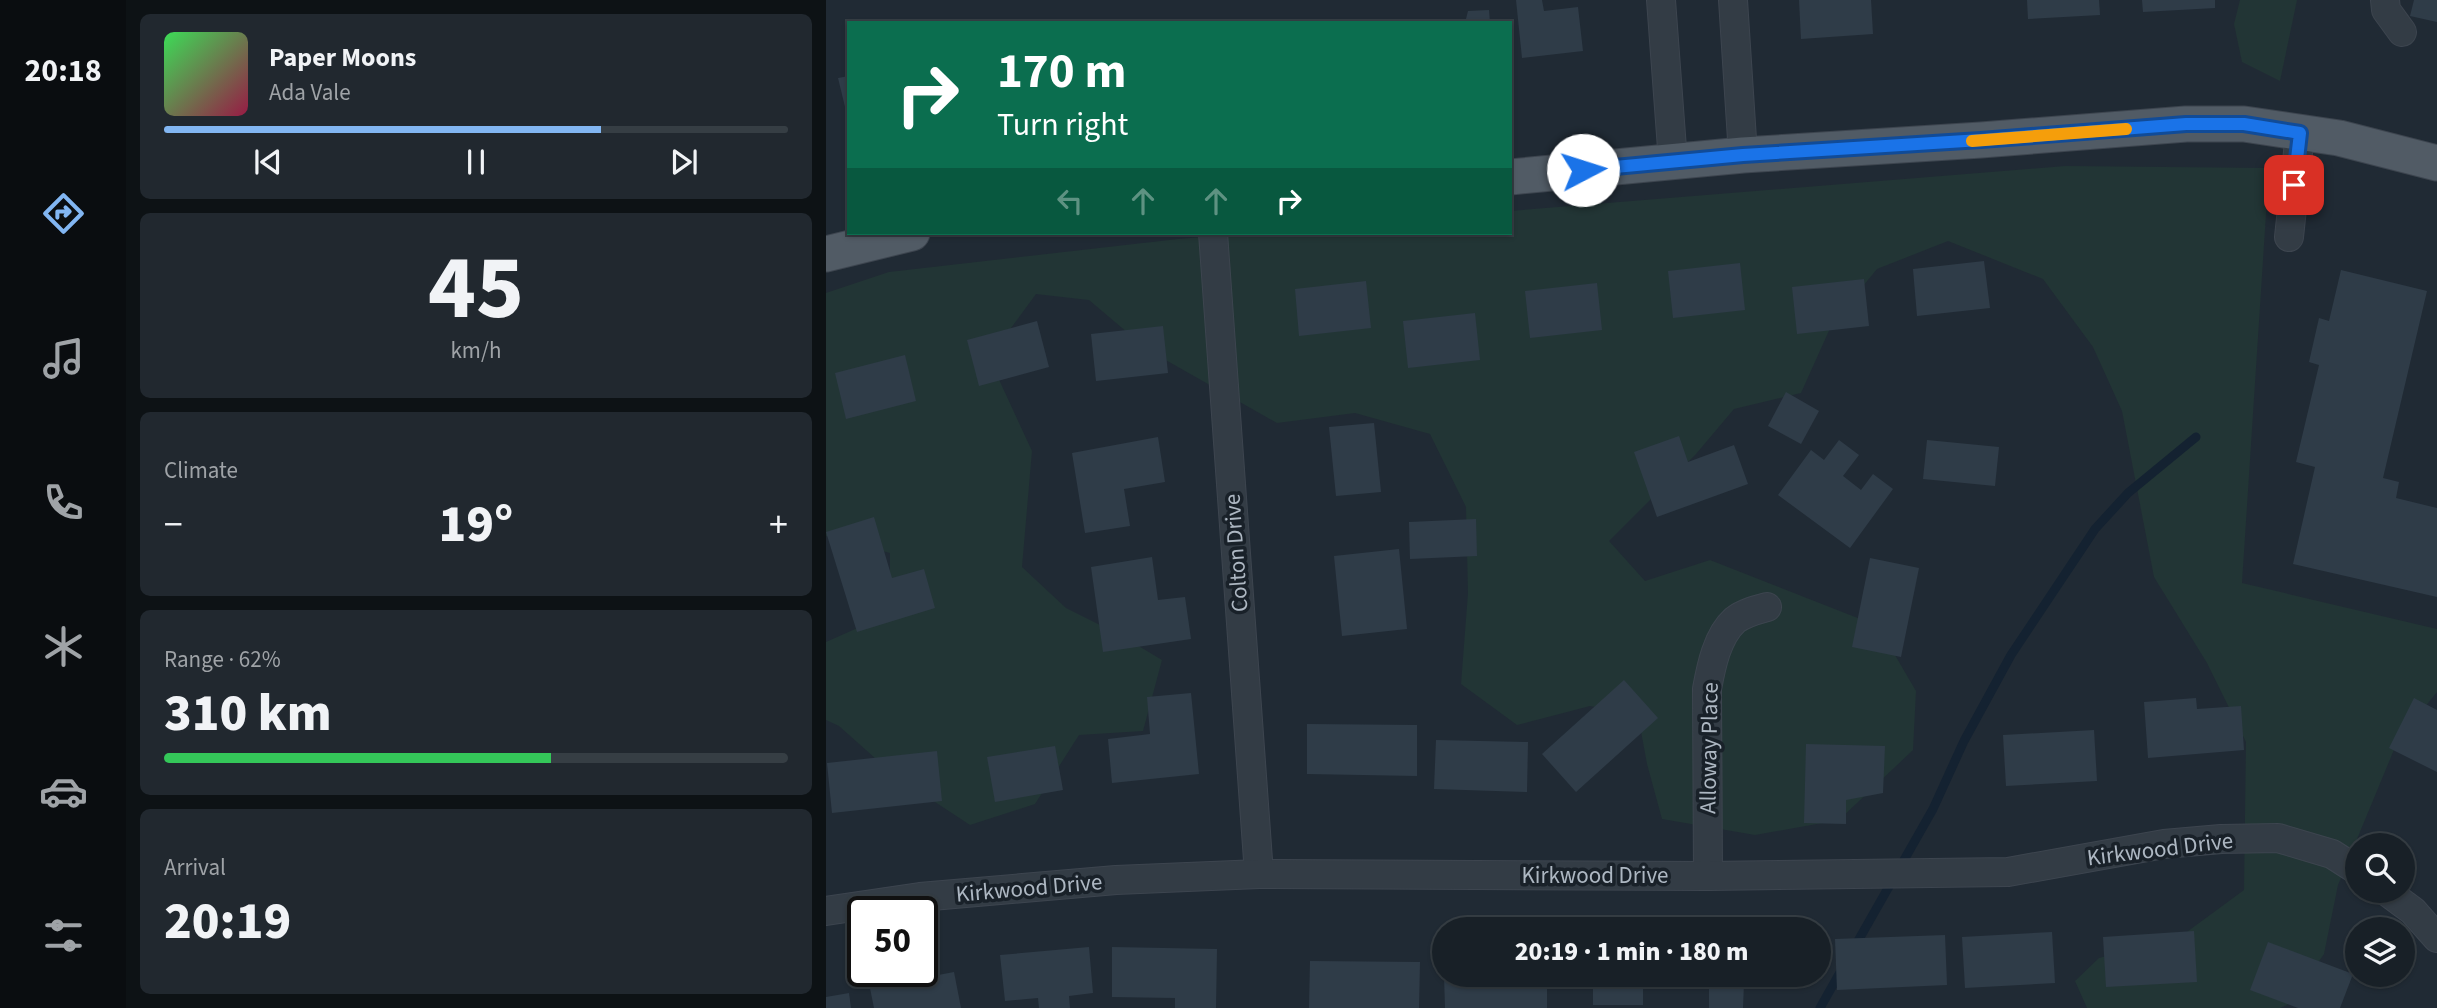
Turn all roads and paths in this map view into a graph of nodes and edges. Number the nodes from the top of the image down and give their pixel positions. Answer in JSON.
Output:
{"nodes":[{"id":1,"x":1661,"y":0,"type":"edge"},
{"id":2,"x":1733,"y":0,"type":"edge"},
{"id":3,"x":2300,"y":133,"type":"junction"},
{"id":4,"x":1743,"y":155,"type":"junction"},
{"id":5,"x":1673,"y":162,"type":"junction"},
{"id":6,"x":2437,"y":163,"type":"edge"},
{"id":7,"x":1512,"y":177,"type":"edge"},
{"id":8,"x":904,"y":235,"type":"edge"},
{"id":9,"x":1213,"y":235,"type":"edge"},
{"id":10,"x":2289,"y":237,"type":"dead end"},
{"id":11,"x":826,"y":254,"type":"edge"},
{"id":12,"x":1767,"y":607,"type":"dead end"},
{"id":13,"x":2345,"y":862,"type":"edge"},
{"id":14,"x":1259,"y":874,"type":"junction"},
{"id":15,"x":1708,"y":876,"type":"junction"},
{"id":16,"x":2402,"y":903,"type":"edge"},
{"id":17,"x":826,"y":911,"type":"edge"},
{"id":18,"x":2437,"y":938,"type":"edge"}],
"edges":[{"from":1,"to":5,"type":"street"},
{"from":2,"to":4,"type":"street"},
{"from":3,"to":4,"type":"main road"},
{"from":3,"to":6,"type":"main road"},
{"from":3,"to":10,"type":"street"},
{"from":4,"to":5,"type":"main road"},
{"from":5,"to":7,"type":"main road"},
{"from":8,"to":11,"type":"main road"},
{"from":9,"to":14,"type":"street","name":"Colton Drive"},
{"from":12,"to":15,"type":"street","name":"Alloway Place"},
{"from":13,"to":15,"type":"street","name":"Kirkwood Drive"},
{"from":14,"to":15,"type":"street","name":"Kirkwood Drive"},
{"from":14,"to":17,"type":"street","name":"Kirkwood Drive"},
{"from":16,"to":18,"type":"street"}]}
